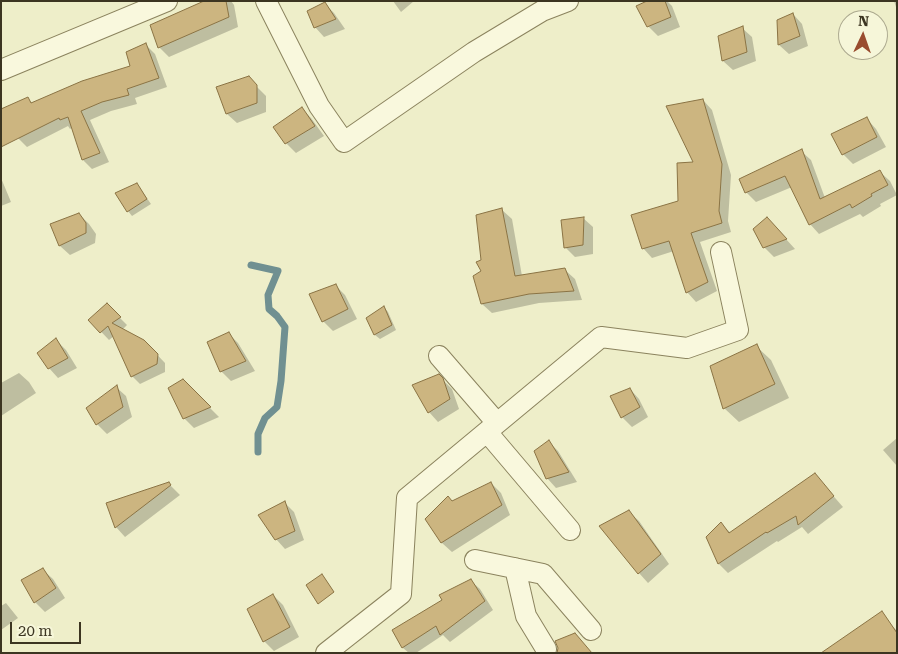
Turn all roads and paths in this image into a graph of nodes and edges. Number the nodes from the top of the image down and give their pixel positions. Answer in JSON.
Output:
{"nodes":[{"id":1,"x":167,"y":1,"type":"edge"},
{"id":2,"x":266,"y":1,"type":"edge"},
{"id":3,"x":568,"y":1,"type":"edge"},
{"id":4,"x":1,"y":70,"type":"edge"},
{"id":5,"x":721,"y":252,"type":"dead end"},
{"id":6,"x":439,"y":356,"type":"dead end"},
{"id":7,"x":492,"y":428,"type":"junction"},
{"id":8,"x":570,"y":530,"type":"dead end"},
{"id":9,"x":475,"y":560,"type":"dead end"},
{"id":10,"x":515,"y":568,"type":"junction"},
{"id":11,"x":591,"y":630,"type":"dead end"},
{"id":12,"x":546,"y":649,"type":"dead end"},
{"id":13,"x":326,"y":653,"type":"edge"}],
"edges":[{"from":1,"to":4,"type":"street"},
{"from":2,"to":3,"type":"street"},
{"from":5,"to":7,"type":"street"},
{"from":6,"to":7,"type":"street"},
{"from":7,"to":8,"type":"street"},
{"from":7,"to":13,"type":"street"},
{"from":9,"to":10,"type":"street"},
{"from":10,"to":11,"type":"street"},
{"from":10,"to":12,"type":"street"}]}
